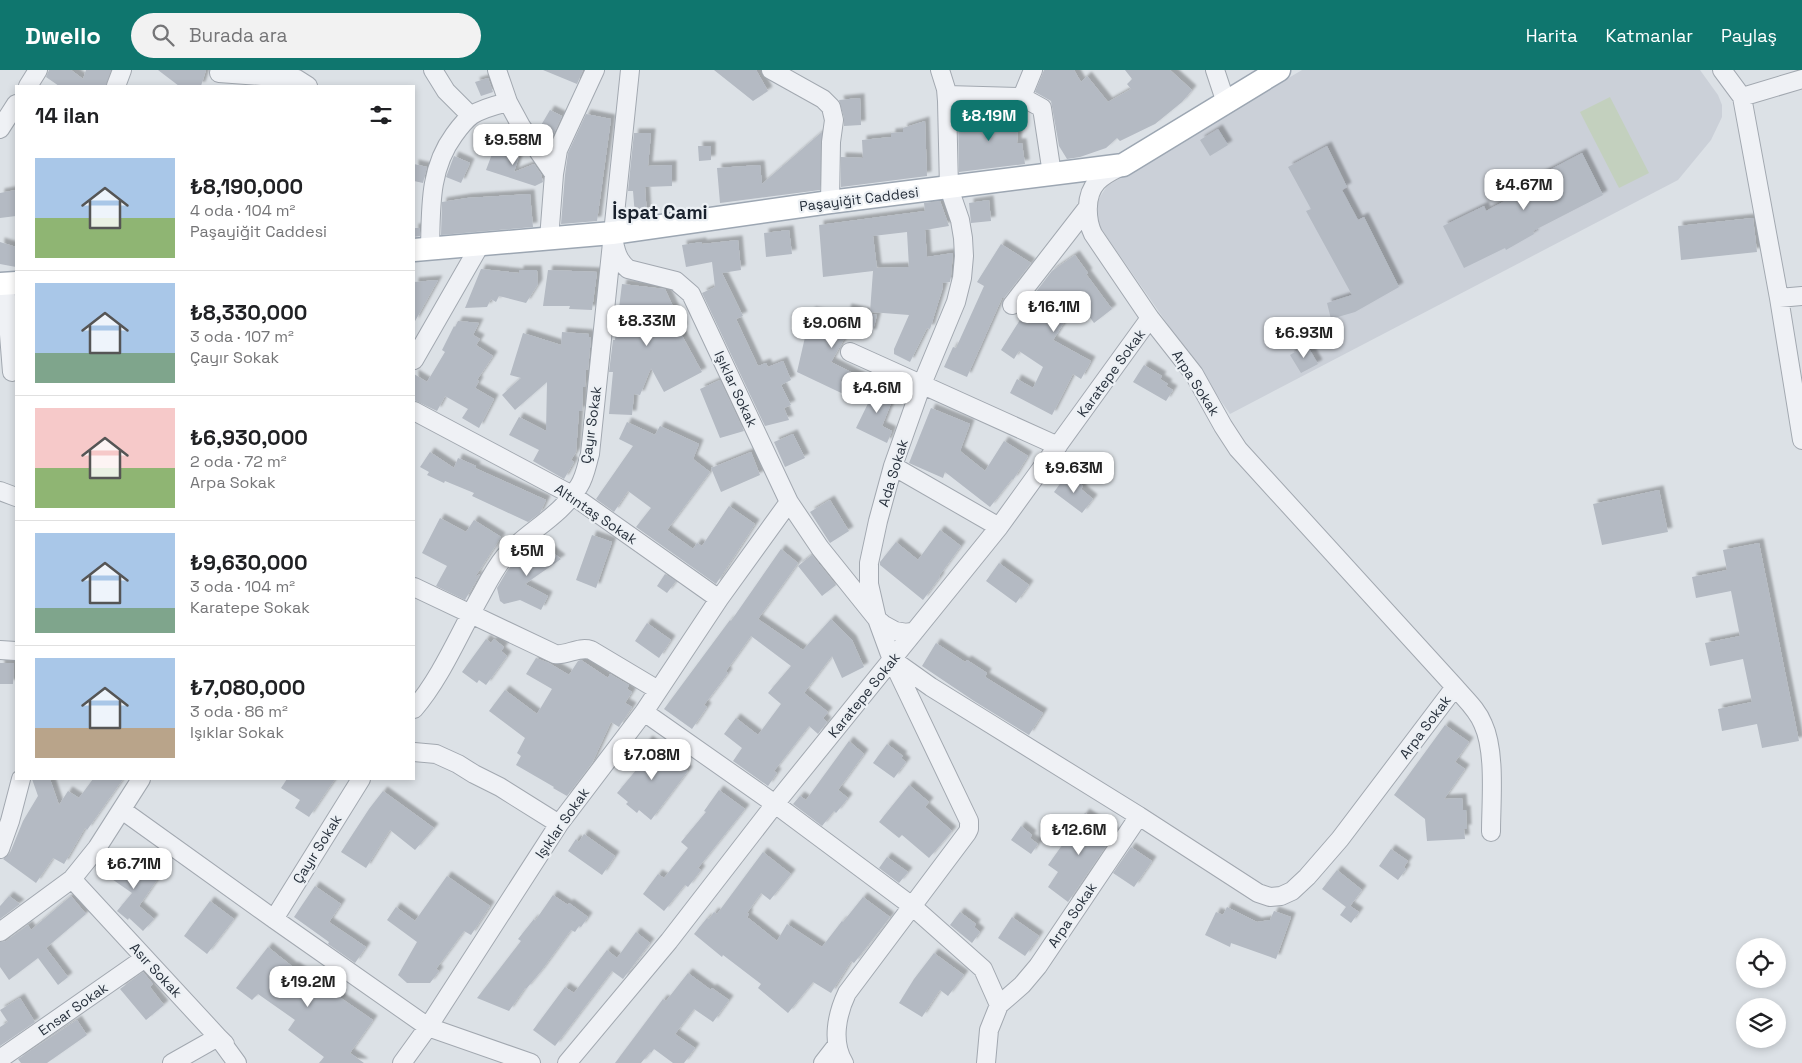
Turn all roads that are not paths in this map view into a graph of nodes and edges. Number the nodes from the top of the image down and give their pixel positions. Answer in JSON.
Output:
{"nodes":[{"id":1,"x":38,"y":70,"type":"edge"},
{"id":2,"x":122,"y":70,"type":"edge"},
{"id":3,"x":433,"y":70,"type":"edge"},
{"id":4,"x":497,"y":70,"type":"edge"},
{"id":5,"x":595,"y":70,"type":"edge"},
{"id":6,"x":630,"y":70,"type":"edge"},
{"id":7,"x":771,"y":70,"type":"edge"},
{"id":8,"x":940,"y":70,"type":"edge"},
{"id":9,"x":1033,"y":70,"type":"edge"},
{"id":10,"x":1215,"y":70,"type":"edge"},
{"id":11,"x":1279,"y":70,"type":"edge"},
{"id":12,"x":1722,"y":70,"type":"edge"},
{"id":13,"x":218,"y":76,"type":"edge"},
{"id":14,"x":1802,"y":79,"type":"edge"},
{"id":15,"x":29,"y":85,"type":"edge"},
{"id":16,"x":116,"y":85,"type":"edge"},
{"id":17,"x":306,"y":85,"type":"edge"},
{"id":18,"x":946,"y":95,"type":"junction"},
{"id":19,"x":1022,"y":97,"type":"junction"},
{"id":20,"x":1742,"y":97,"type":"junction"},
{"id":21,"x":508,"y":102,"type":"junction"},
{"id":22,"x":1226,"y":103,"type":"junction"},
{"id":23,"x":15,"y":106,"type":"edge"},
{"id":24,"x":471,"y":116,"type":"junction"},
{"id":25,"x":0,"y":128,"type":"edge"},
{"id":26,"x":1123,"y":165,"type":"junction"},
{"id":27,"x":1061,"y":173,"type":"junction"},
{"id":28,"x":554,"y":174,"type":"junction"},
{"id":29,"x":949,"y":188,"type":"junction"},
{"id":30,"x":1089,"y":200,"type":"junction"},
{"id":31,"x":830,"y":202,"type":"junction"},
{"id":32,"x":612,"y":233,"type":"junction"},
{"id":33,"x":549,"y":239,"type":"junction"},
{"id":34,"x":480,"y":245,"type":"junction"},
{"id":35,"x":422,"y":250,"type":"edge"},
{"id":36,"x":7,"y":284,"type":"edge"},
{"id":37,"x":1802,"y":296,"type":"edge"},
{"id":38,"x":1779,"y":298,"type":"junction"},
{"id":39,"x":1012,"y":305,"type":"dead end"},
{"id":40,"x":1150,"y":318,"type":"junction"},
{"id":41,"x":850,"y":352,"type":"dead end"},
{"id":42,"x":415,"y":358,"type":"edge"},
{"id":43,"x":10,"y":374,"type":"edge"},
{"id":44,"x":922,"y":384,"type":"junction"},
{"id":45,"x":415,"y":412,"type":"edge"},
{"id":46,"x":1802,"y":440,"type":"edge"},
{"id":47,"x":1058,"y":446,"type":"junction"},
{"id":48,"x":893,"y":466,"type":"junction"},
{"id":49,"x":0,"y":491,"type":"edge"},
{"id":50,"x":572,"y":495,"type":"junction"},
{"id":51,"x":15,"y":497,"type":"edge"},
{"id":52,"x":789,"y":502,"type":"junction"},
{"id":53,"x":999,"y":527,"type":"junction"},
{"id":54,"x":415,"y":588,"type":"edge"},
{"id":55,"x":719,"y":599,"type":"junction"},
{"id":56,"x":469,"y":615,"type":"junction"},
{"id":57,"x":877,"y":619,"type":"junction"},
{"id":58,"x":915,"y":631,"type":"junction"},
{"id":59,"x":0,"y":650,"type":"edge"},
{"id":60,"x":15,"y":652,"type":"edge"},
{"id":61,"x":892,"y":660,"type":"junction"},
{"id":62,"x":1455,"y":687,"type":"junction"},
{"id":63,"x":658,"y":690,"type":"junction"},
{"id":64,"x":420,"y":692,"type":"edge"},
{"id":65,"x":415,"y":706,"type":"edge"},
{"id":66,"x":644,"y":712,"type":"junction"},
{"id":67,"x":415,"y":752,"type":"edge"},
{"id":68,"x":20,"y":780,"type":"edge"},
{"id":69,"x":140,"y":780,"type":"edge"},
{"id":70,"x":360,"y":780,"type":"edge"},
{"id":71,"x":775,"y":804,"type":"junction"},
{"id":72,"x":0,"y":806,"type":"edge"},
{"id":73,"x":122,"y":810,"type":"junction"},
{"id":74,"x":1139,"y":816,"type":"junction"},
{"id":75,"x":10,"y":821,"type":"junction"},
{"id":76,"x":559,"y":824,"type":"junction"},
{"id":77,"x":1491,"y":832,"type":"dead end"},
{"id":78,"x":0,"y":849,"type":"edge"},
{"id":79,"x":72,"y":880,"type":"junction"},
{"id":80,"x":912,"y":906,"type":"junction"},
{"id":81,"x":274,"y":920,"type":"junction"},
{"id":82,"x":0,"y":932,"type":"edge"},
{"id":83,"x":145,"y":958,"type":"junction"},
{"id":84,"x":999,"y":1005,"type":"junction"},
{"id":85,"x":428,"y":1027,"type":"junction"},
{"id":86,"x":218,"y":1037,"type":"junction"},
{"id":87,"x":837,"y":1045,"type":"junction"},
{"id":88,"x":0,"y":1059,"type":"edge"},
{"id":89,"x":172,"y":1063,"type":"edge"},
{"id":90,"x":237,"y":1063,"type":"edge"},
{"id":91,"x":244,"y":1063,"type":"edge"},
{"id":92,"x":402,"y":1063,"type":"edge"},
{"id":93,"x":531,"y":1063,"type":"edge"},
{"id":94,"x":567,"y":1063,"type":"edge"},
{"id":95,"x":824,"y":1063,"type":"edge"},
{"id":96,"x":829,"y":1063,"type":"edge"},
{"id":97,"x":843,"y":1063,"type":"edge"},
{"id":98,"x":986,"y":1063,"type":"edge"}],
"edges":[{"from":1,"to":15,"type":"street"},
{"from":2,"to":16,"type":"street"},
{"from":3,"to":24,"type":"street"},
{"from":4,"to":21,"type":"street"},
{"from":5,"to":28,"type":"street"},
{"from":6,"to":32,"type":"street","name":"Çayır Sokak"},
{"from":7,"to":31,"type":"street"},
{"from":8,"to":18,"type":"street","name":"Ada Sokak"},
{"from":9,"to":19,"type":"street"},
{"from":10,"to":22,"type":"street"},
{"from":11,"to":22,"type":"main road","name":"Paşayiğit Caddesi"},
{"from":12,"to":20,"type":"street"},
{"from":13,"to":17,"type":"street"},
{"from":14,"to":20,"type":"street"},
{"from":18,"to":19,"type":"street"},
{"from":18,"to":29,"type":"street","name":"Ada Sokak"},
{"from":19,"to":27,"type":"street"},
{"from":20,"to":38,"type":"street"},
{"from":21,"to":24,"type":"street"},
{"from":21,"to":28,"type":"street"},
{"from":22,"to":26,"type":"main road","name":"Paşayiğit Caddesi"},
{"from":23,"to":25,"type":"street"},
{"from":24,"to":35,"type":"street"},
{"from":26,"to":27,"type":"main road","name":"Paşayiğit Caddesi"},
{"from":26,"to":30,"type":"street"},
{"from":27,"to":29,"type":"main road","name":"Paşayiğit Caddesi"},
{"from":27,"to":30,"type":"street","name":"Arpa Sokak"},
{"from":28,"to":33,"type":"street"},
{"from":29,"to":31,"type":"main road","name":"Paşayiğit Caddesi"},
{"from":29,"to":44,"type":"street","name":"Ada Sokak"},
{"from":30,"to":39,"type":"street"},
{"from":30,"to":40,"type":"street","name":"Arpa Sokak"},
{"from":31,"to":32,"type":"main road","name":"Paşayiğit Caddesi"},
{"from":32,"to":33,"type":"main road","name":"Paşayiğit Caddesi"},
{"from":32,"to":50,"type":"street","name":"Çayır Sokak"},
{"from":32,"to":52,"type":"street","name":"Işıklar Sokak"},
{"from":33,"to":34,"type":"main road","name":"Paşayiğit Caddesi"},
{"from":34,"to":35,"type":"main road","name":"Paşayiğit Caddesi"},
{"from":34,"to":42,"type":"street"},
{"from":36,"to":43,"type":"street"},
{"from":37,"to":38,"type":"street"},
{"from":38,"to":46,"type":"street"},
{"from":40,"to":47,"type":"street","name":"Karatepe Sokak"},
{"from":40,"to":62,"type":"street","name":"Arpa Sokak"},
{"from":41,"to":44,"type":"street"},
{"from":44,"to":47,"type":"street"},
{"from":44,"to":48,"type":"street","name":"Ada Sokak"},
{"from":45,"to":50,"type":"street","name":"Altıntaş Sokak"},
{"from":47,"to":53,"type":"street","name":"Karatepe Sokak"},
{"from":48,"to":53,"type":"street"},
{"from":48,"to":57,"type":"street","name":"Ada Sokak"},
{"from":49,"to":51,"type":"street"},
{"from":50,"to":55,"type":"street","name":"Altıntaş Sokak"},
{"from":50,"to":56,"type":"street","name":"Çayır Sokak"},
{"from":52,"to":55,"type":"street","name":"Işıklar Sokak"},
{"from":52,"to":57,"type":"street","name":"Işıklar Sokak"},
{"from":53,"to":58,"type":"street","name":"Karatepe Sokak"},
{"from":54,"to":56,"type":"street"},
{"from":55,"to":63,"type":"street","name":"Işıklar Sokak"},
{"from":56,"to":63,"type":"street"},
{"from":56,"to":64,"type":"street","name":"Çayır Sokak"},
{"from":57,"to":58,"type":"street"},
{"from":57,"to":61,"type":"street","name":"Işıklar Sokak"},
{"from":58,"to":61,"type":"street","name":"Karatepe Sokak"},
{"from":59,"to":60,"type":"street"},
{"from":61,"to":71,"type":"street","name":"Karatepe Sokak"},
{"from":61,"to":74,"type":"street"},
{"from":61,"to":80,"type":"street","name":"Işıklar Sokak"},
{"from":62,"to":74,"type":"street","name":"Arpa Sokak"},
{"from":62,"to":77,"type":"street"},
{"from":63,"to":66,"type":"street","name":"Işıklar Sokak"},
{"from":64,"to":65,"type":"street","name":"Çayır Sokak"},
{"from":66,"to":71,"type":"street"},
{"from":66,"to":76,"type":"street","name":"Işıklar Sokak"},
{"from":67,"to":76,"type":"street"},
{"from":68,"to":75,"type":"street"},
{"from":69,"to":73,"type":"street"},
{"from":70,"to":81,"type":"street","name":"Çayır Sokak"},
{"from":71,"to":80,"type":"street"},
{"from":71,"to":94,"type":"street","name":"Karatepe Sokak"},
{"from":72,"to":75,"type":"street"},
{"from":73,"to":79,"type":"street"},
{"from":73,"to":81,"type":"street"},
{"from":74,"to":84,"type":"street","name":"Arpa Sokak"},
{"from":75,"to":78,"type":"street"},
{"from":76,"to":85,"type":"street","name":"Işıklar Sokak"},
{"from":79,"to":82,"type":"street"},
{"from":79,"to":83,"type":"street","name":"Asır Sokak"},
{"from":80,"to":84,"type":"street"},
{"from":80,"to":87,"type":"street"},
{"from":81,"to":85,"type":"street"},
{"from":83,"to":86,"type":"street","name":"Asır Sokak"},
{"from":83,"to":88,"type":"street","name":"Ensar Sokak"},
{"from":84,"to":98,"type":"street"},
{"from":85,"to":92,"type":"street","name":"Işıklar Sokak"},
{"from":85,"to":93,"type":"street"},
{"from":86,"to":89,"type":"street"},
{"from":86,"to":90,"type":"street","name":"Asır Sokak"},
{"from":86,"to":91,"type":"street"},
{"from":87,"to":95,"type":"street"},
{"from":87,"to":97,"type":"street"},
{"from":96,"to":97,"type":"street"}]}
